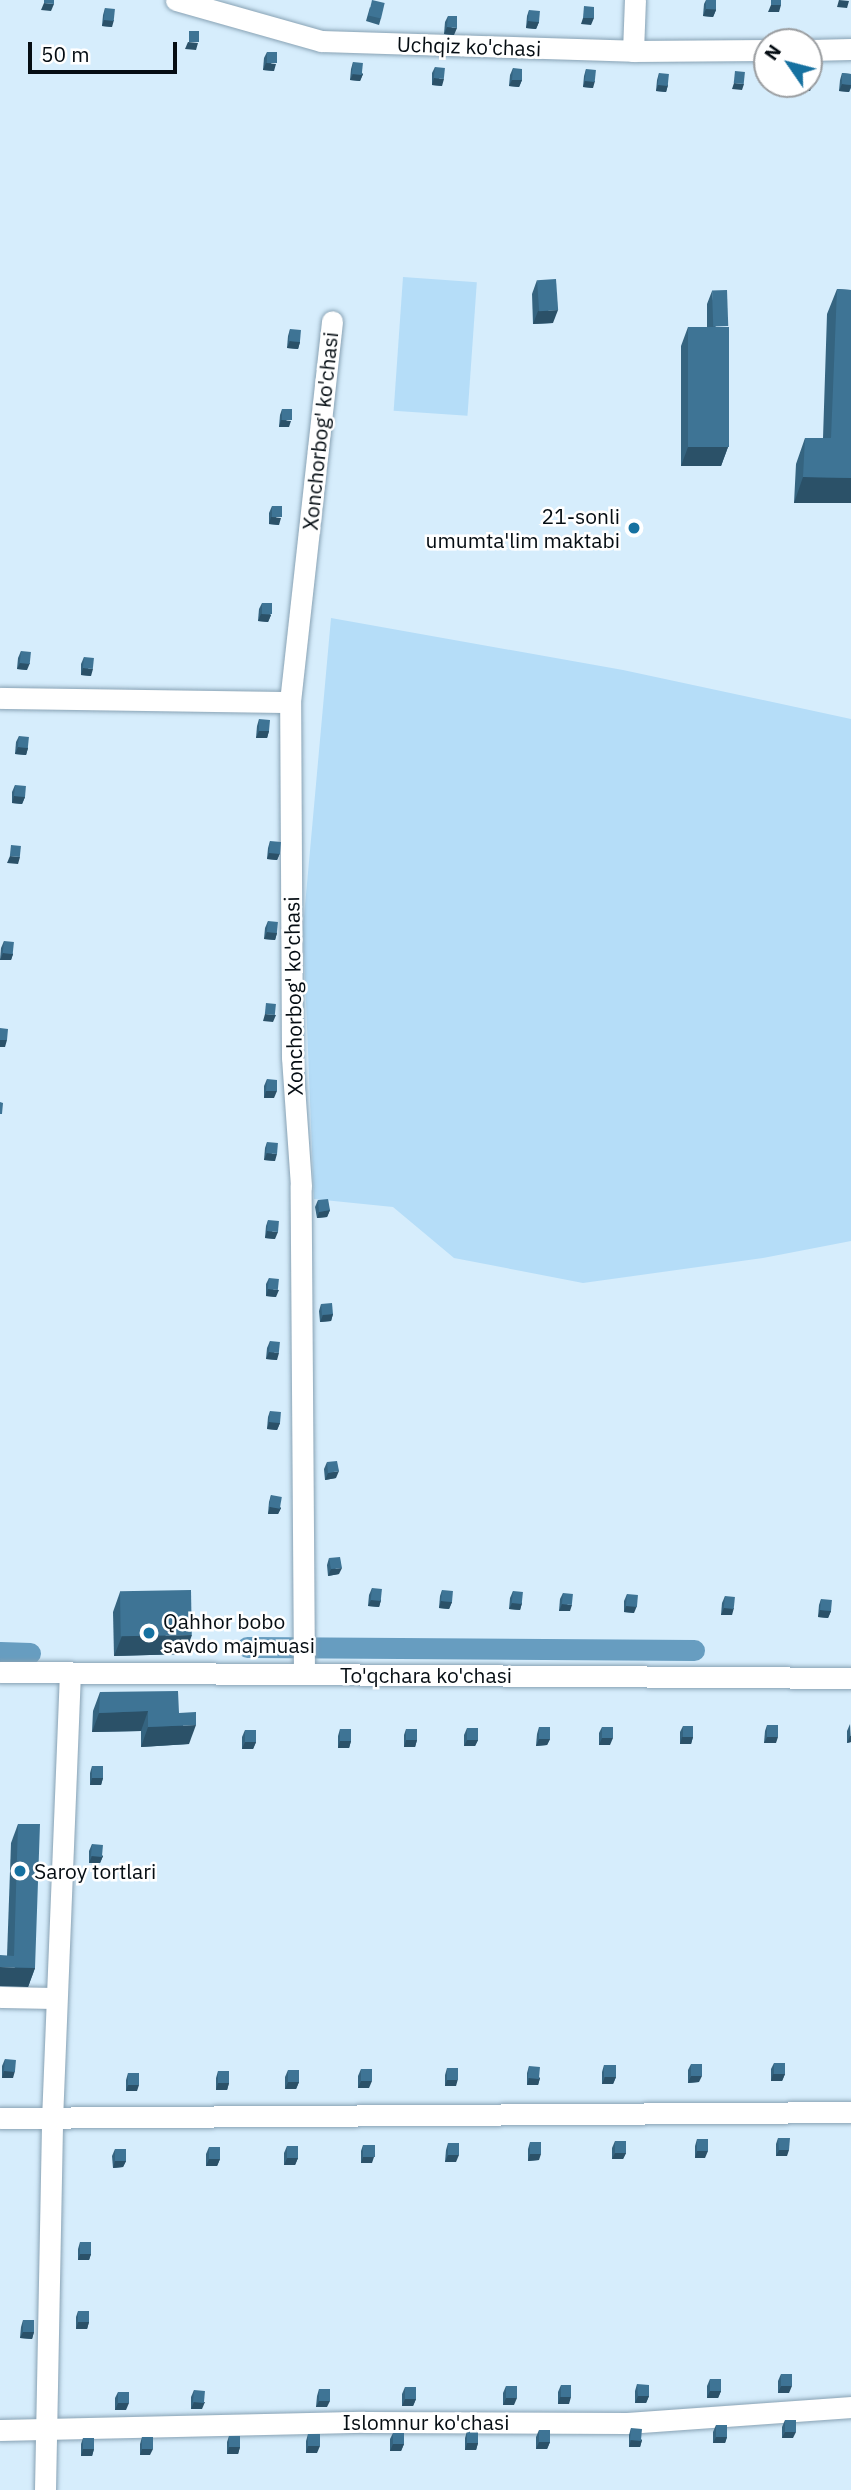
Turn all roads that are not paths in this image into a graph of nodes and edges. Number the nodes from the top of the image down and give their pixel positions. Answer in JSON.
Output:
{"nodes":[{"id":1,"x":176,"y":0,"type":"edge"},
{"id":2,"x":635,"y":0,"type":"edge"},
{"id":3,"x":851,"y":49,"type":"edge"},
{"id":4,"x":753,"y":50,"type":"edge"},
{"id":5,"x":823,"y":50,"type":"edge"},
{"id":6,"x":633,"y":51,"type":"junction"},
{"id":7,"x":332,"y":321,"type":"dead end"},
{"id":8,"x":0,"y":698,"type":"edge"},
{"id":9,"x":290,"y":702,"type":"junction"},
{"id":10,"x":0,"y":1672,"type":"edge"},
{"id":11,"x":70,"y":1672,"type":"junction"},
{"id":12,"x":304,"y":1674,"type":"junction"},
{"id":13,"x":851,"y":1678,"type":"edge"},
{"id":14,"x":0,"y":1997,"type":"edge"},
{"id":15,"x":56,"y":1998,"type":"junction"},
{"id":16,"x":851,"y":2112,"type":"edge"},
{"id":17,"x":0,"y":2118,"type":"edge"},
{"id":18,"x":51,"y":2120,"type":"junction"},
{"id":19,"x":851,"y":2407,"type":"edge"},
{"id":20,"x":0,"y":2430,"type":"edge"},
{"id":21,"x":47,"y":2431,"type":"junction"},
{"id":22,"x":46,"y":2490,"type":"edge"}],
"edges":[{"from":1,"to":6,"type":"street","name":"Uchqiz ko'chasi"},
{"from":2,"to":6,"type":"street"},
{"from":3,"to":5,"type":"street"},
{"from":4,"to":6,"type":"street","name":"Uchqiz ko'chasi"},
{"from":7,"to":9,"type":"street","name":"Xonchorbog' ko'chasi"},
{"from":8,"to":9,"type":"street"},
{"from":9,"to":12,"type":"street","name":"Xonchorbog' ko'chasi"},
{"from":10,"to":11,"type":"street","name":"To'qchara ko'chasi"},
{"from":11,"to":12,"type":"street","name":"To'qchara ko'chasi"},
{"from":11,"to":15,"type":"street"},
{"from":12,"to":13,"type":"street","name":"To'qchara ko'chasi"},
{"from":14,"to":15,"type":"street"},
{"from":15,"to":18,"type":"street"},
{"from":16,"to":18,"type":"street"},
{"from":17,"to":18,"type":"street"},
{"from":18,"to":21,"type":"street"},
{"from":19,"to":21,"type":"street","name":"Islomnur ko'chasi"},
{"from":20,"to":21,"type":"street","name":"Islomnur ko'chasi"},
{"from":21,"to":22,"type":"street"}]}
